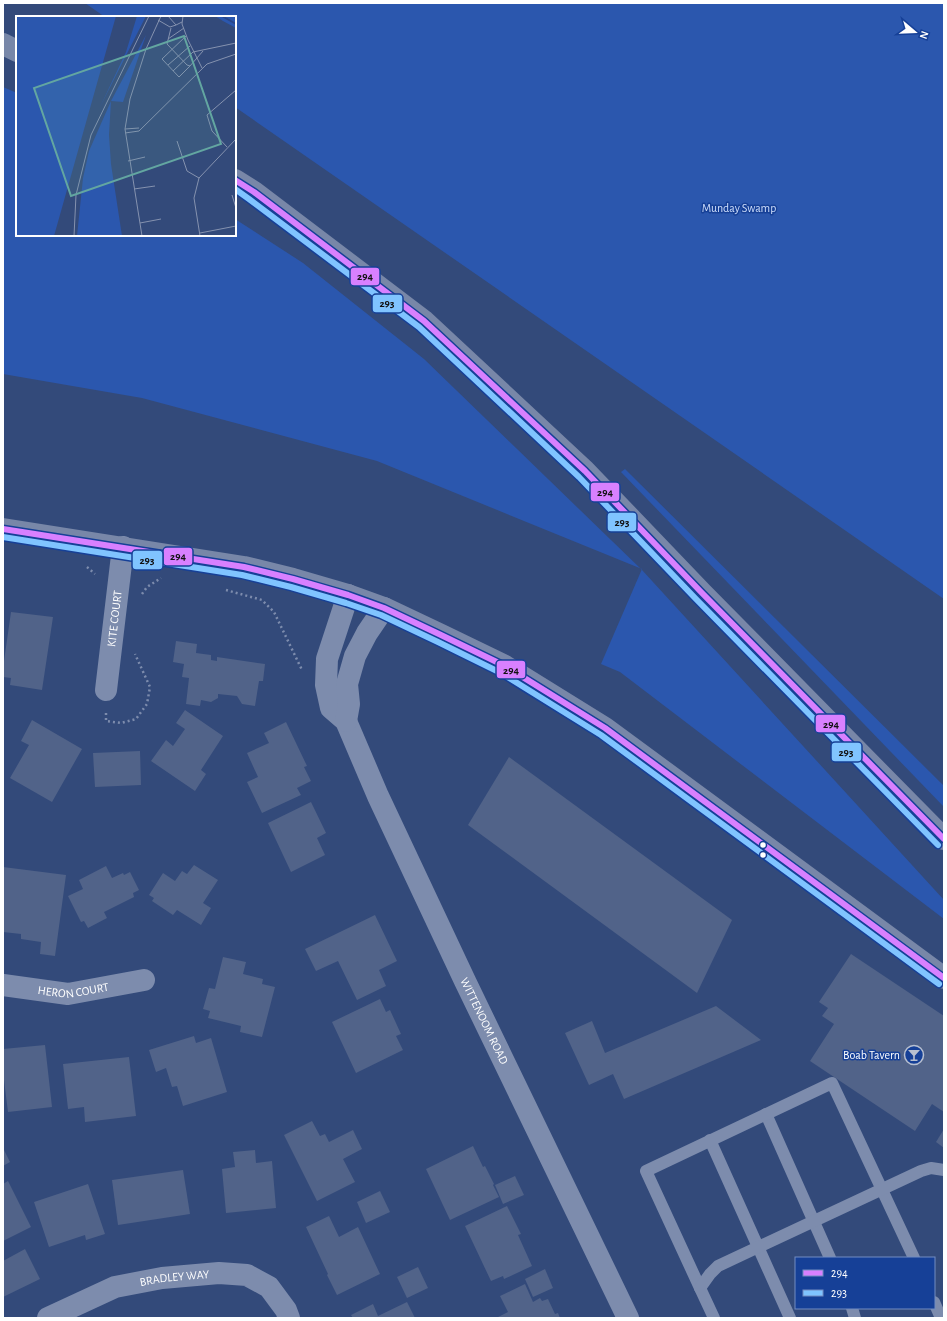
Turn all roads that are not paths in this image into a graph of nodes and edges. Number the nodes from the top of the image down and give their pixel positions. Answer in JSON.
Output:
{"nodes":[{"id":1,"x":3,"y":44,"type":"edge"},
{"id":2,"x":16,"y":50,"type":"edge"},
{"id":3,"x":236,"y":181,"type":"edge"},
{"id":4,"x":3,"y":529,"type":"edge"},
{"id":5,"x":123,"y":547,"type":"junction"},
{"id":6,"x":348,"y":595,"type":"junction"},
{"id":7,"x":384,"y":608,"type":"junction"},
{"id":8,"x":106,"y":690,"type":"road end"},
{"id":9,"x":346,"y":721,"type":"junction"},
{"id":10,"x":944,"y":839,"type":"edge"},
{"id":11,"x":944,"y":978,"type":"edge"},
{"id":12,"x":144,"y":980,"type":"dead end"},
{"id":13,"x":3,"y":985,"type":"edge"},
{"id":14,"x":766,"y":1114,"type":"junction"},
{"id":15,"x":710,"y":1140,"type":"junction"},
{"id":16,"x":944,"y":1170,"type":"edge"},
{"id":17,"x":882,"y":1189,"type":"junction"},
{"id":18,"x":814,"y":1221,"type":"junction"},
{"id":19,"x":758,"y":1248,"type":"junction"},
{"id":20,"x":830,"y":1257,"type":"edge"},
{"id":21,"x":914,"y":1257,"type":"edge"},
{"id":22,"x":700,"y":1288,"type":"junction"},
{"id":23,"x":935,"y":1304,"type":"edge"},
{"id":24,"x":48,"y":1318,"type":"edge"},
{"id":25,"x":289,"y":1318,"type":"edge"},
{"id":26,"x":628,"y":1318,"type":"edge"},
{"id":27,"x":714,"y":1318,"type":"edge"},
{"id":28,"x":790,"y":1318,"type":"edge"},
{"id":29,"x":941,"y":1318,"type":"edge"}],
"edges":[{"from":1,"to":2,"type":"main road"},
{"from":3,"to":10,"type":"main road"},
{"from":4,"to":5,"type":"main road"},
{"from":5,"to":6,"type":"main road"},
{"from":5,"to":8,"type":"street","name":"KITE COURT"},
{"from":6,"to":7,"type":"main road"},
{"from":6,"to":9,"type":"street","name":"WITTENOOM ROAD"},
{"from":7,"to":9,"type":"street"},
{"from":7,"to":11,"type":"main road"},
{"from":9,"to":26,"type":"street","name":"WITTENOOM ROAD"},
{"from":12,"to":13,"type":"street","name":"HERON COURT"},
{"from":14,"to":15,"type":"lane"},
{"from":14,"to":17,"type":"lane"},
{"from":14,"to":18,"type":"lane"},
{"from":15,"to":19,"type":"lane"},
{"from":15,"to":22,"type":"lane"},
{"from":16,"to":17,"type":"lane"},
{"from":17,"to":18,"type":"lane"},
{"from":17,"to":21,"type":"lane"},
{"from":18,"to":19,"type":"lane"},
{"from":18,"to":20,"type":"lane"},
{"from":19,"to":22,"type":"lane"},
{"from":19,"to":28,"type":"lane"},
{"from":22,"to":27,"type":"lane"},
{"from":23,"to":29,"type":"lane"},
{"from":24,"to":25,"type":"street","name":"BRADLEY WAY"}]}
